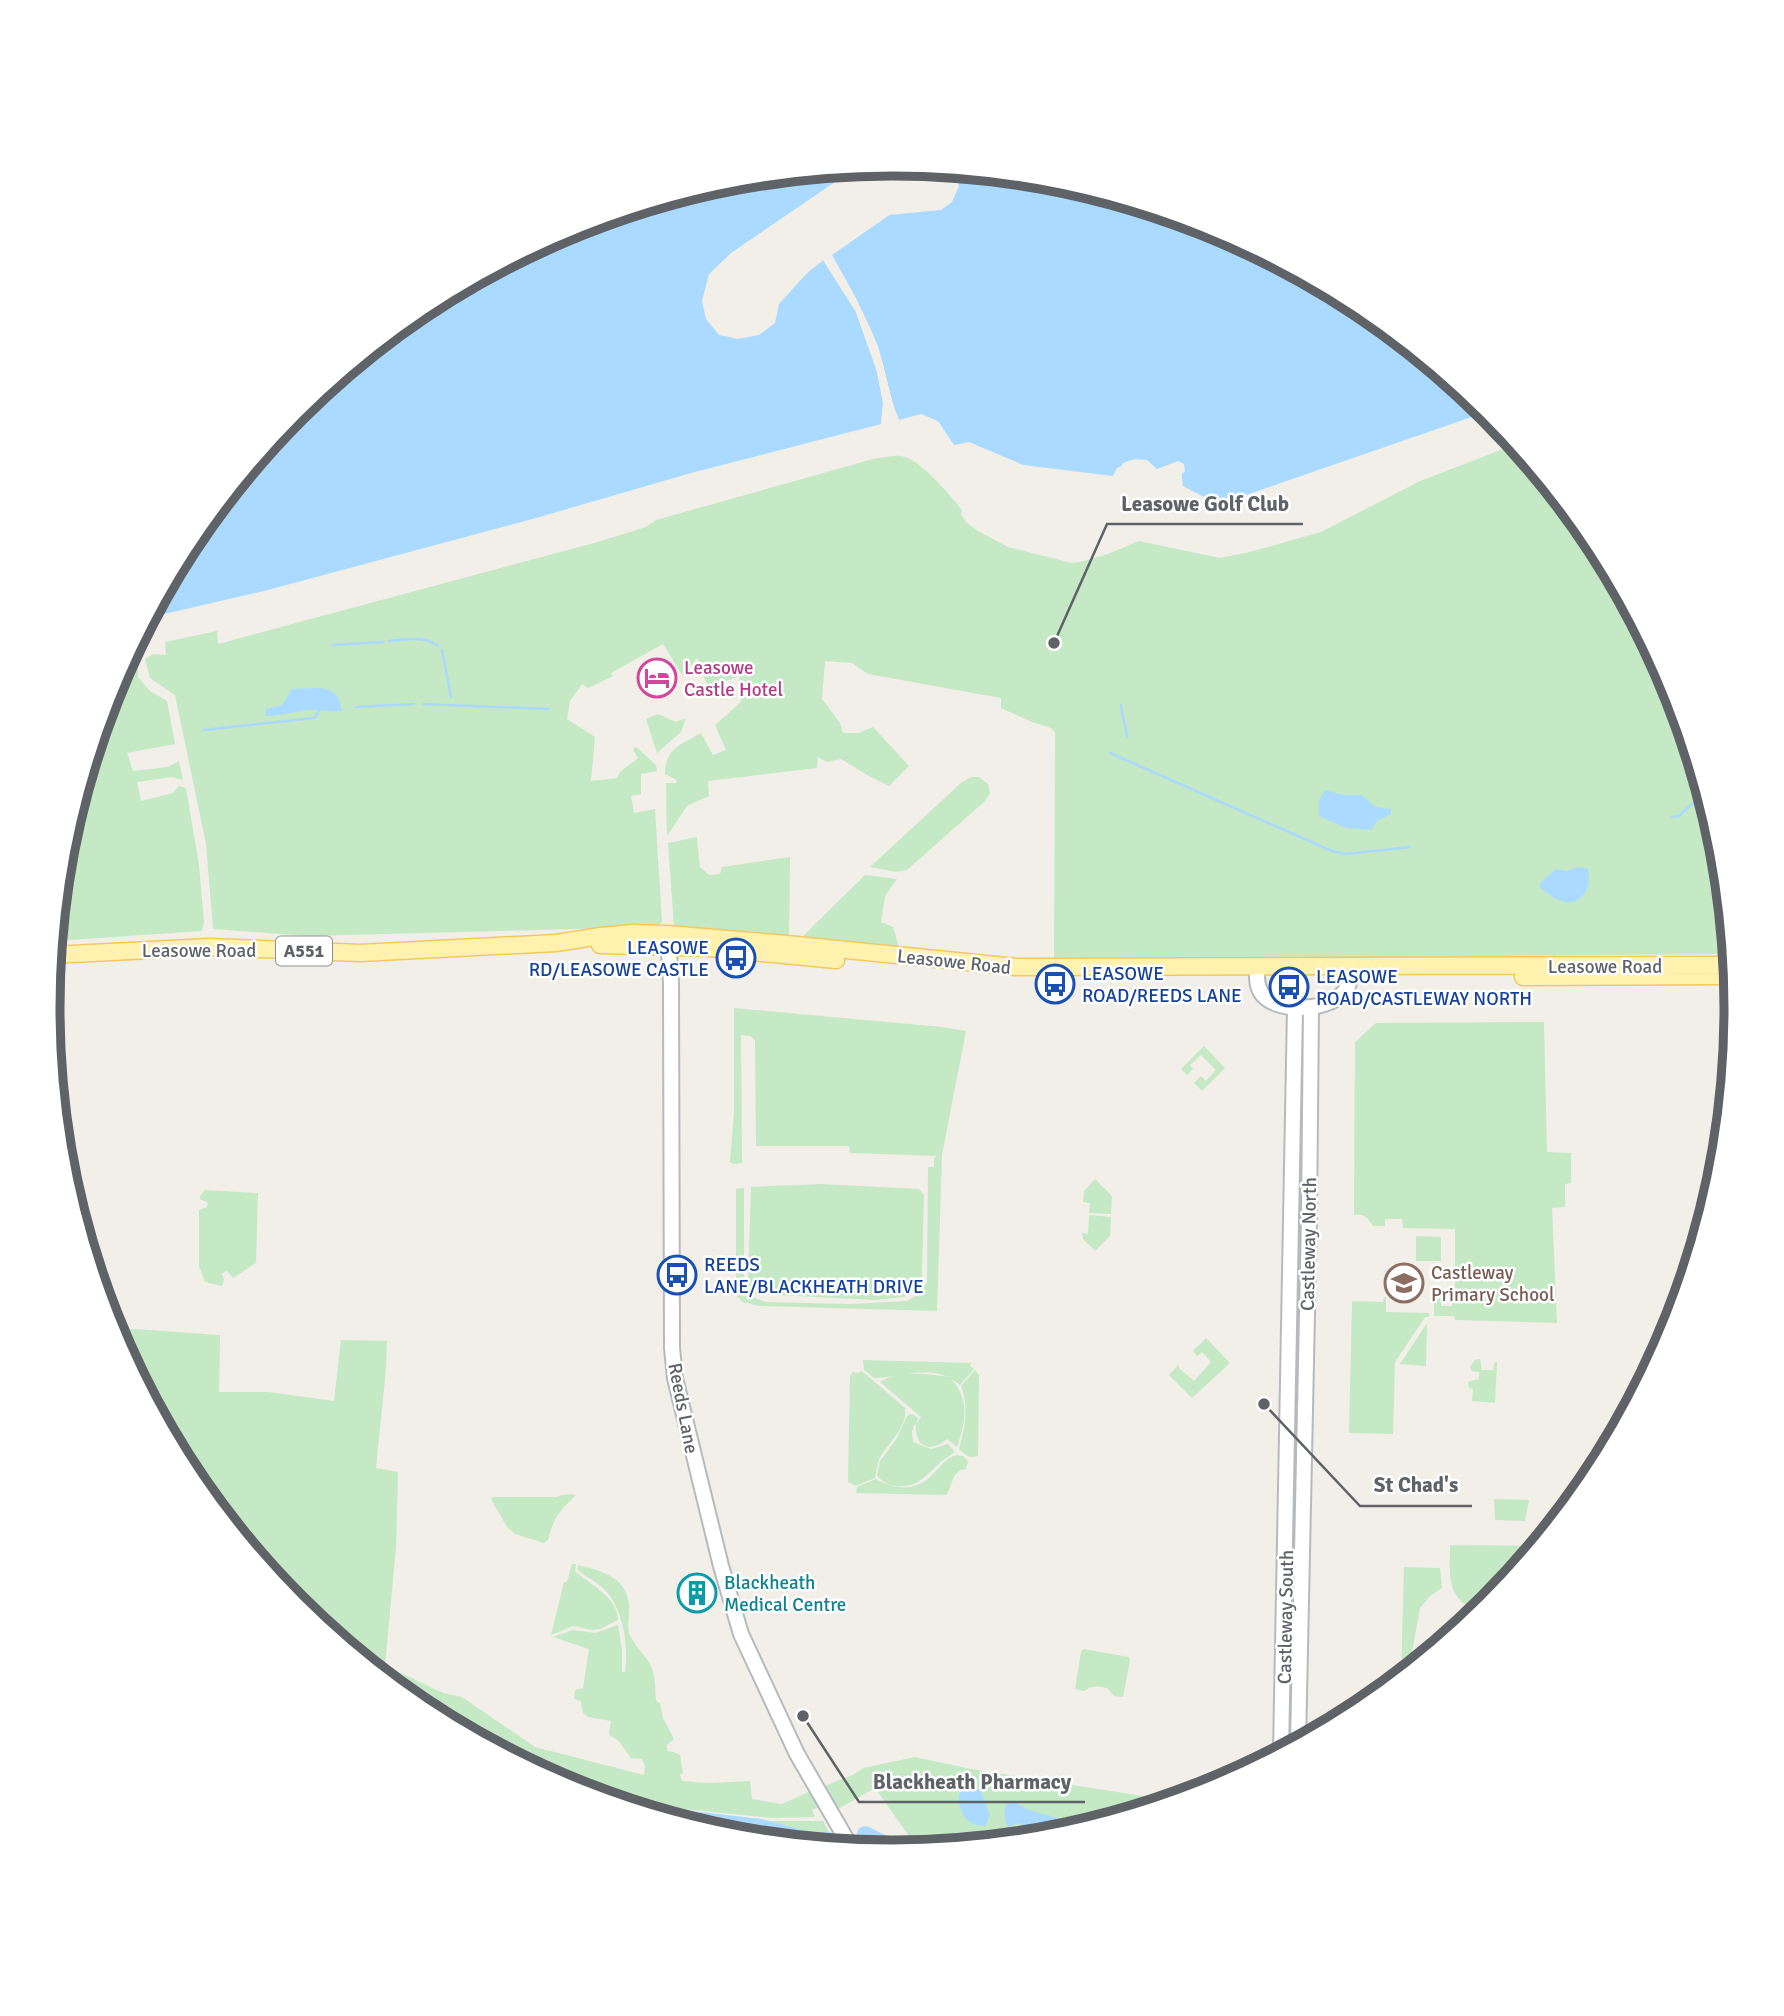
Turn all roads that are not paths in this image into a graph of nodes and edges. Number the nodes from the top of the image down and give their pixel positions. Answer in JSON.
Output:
{"nodes":[{"id":1,"x":668,"y":941,"type":"junction"},
{"id":2,"x":61,"y":955,"type":"edge"},
{"id":3,"x":1723,"y":965,"type":"edge"},
{"id":4,"x":1257,"y":972,"type":"junction"},
{"id":5,"x":1350,"y":972,"type":"junction"},
{"id":6,"x":1723,"y":976,"type":"edge"},
{"id":7,"x":1295,"y":1007,"type":"junction"},
{"id":8,"x":1311,"y":1008,"type":"junction"},
{"id":9,"x":1294,"y":1129,"type":"junction"},
{"id":10,"x":1310,"y":1130,"type":"junction"},
{"id":11,"x":1292,"y":1218,"type":"junction"},
{"id":12,"x":1309,"y":1219,"type":"junction"},
{"id":13,"x":1290,"y":1334,"type":"junction"},
{"id":14,"x":1306,"y":1335,"type":"junction"},
{"id":15,"x":1287,"y":1480,"type":"joint"},
{"id":16,"x":1304,"y":1480,"type":"joint"},
{"id":17,"x":1286,"y":1595,"type":"junction"},
{"id":18,"x":1301,"y":1596,"type":"junction"},
{"id":19,"x":1283,"y":1684,"type":"junction"},
{"id":20,"x":1300,"y":1685,"type":"junction"},
{"id":21,"x":1298,"y":1734,"type":"edge"},
{"id":22,"x":1281,"y":1743,"type":"edge"},
{"id":23,"x":846,"y":1839,"type":"edge"}],
"edges":[{"from":1,"to":2,"type":"main road","name":"Leasowe Road","number":"A551"},
{"from":1,"to":4,"type":"main road","name":"Leasowe Road","number":"A551"},
{"from":1,"to":23,"type":"street","name":"Reeds Lane"},
{"from":3,"to":5,"type":"main road","name":"Leasowe Road","number":"A551"},
{"from":4,"to":5,"type":"main road","name":"Leasowe Road","number":"A551"},
{"from":4,"to":7,"type":"street"},
{"from":5,"to":6,"type":"main road","name":"Leasowe Road","number":"A551"},
{"from":5,"to":8,"type":"street"},
{"from":7,"to":8,"type":"street"},
{"from":7,"to":9,"type":"street","name":"Castleway North"},
{"from":8,"to":10,"type":"street","name":"Castleway North"},
{"from":9,"to":10,"type":"street"},
{"from":9,"to":11,"type":"street","name":"Castleway North"},
{"from":10,"to":12,"type":"street","name":"Castleway North"},
{"from":11,"to":12,"type":"street"},
{"from":11,"to":13,"type":"street","name":"Castleway North"},
{"from":12,"to":14,"type":"street","name":"Castleway North"},
{"from":13,"to":14,"type":"street"},
{"from":13,"to":15,"type":"street","name":"Castleway North"},
{"from":14,"to":16,"type":"street","name":"Castleway North"},
{"from":15,"to":17,"type":"street","name":"Castleway South"},
{"from":16,"to":18,"type":"street","name":"Castleway South"},
{"from":17,"to":18,"type":"street"},
{"from":17,"to":19,"type":"street","name":"Castleway South"},
{"from":18,"to":20,"type":"street","name":"Castleway South"},
{"from":19,"to":20,"type":"street"},
{"from":19,"to":22,"type":"street","name":"Castleway South"},
{"from":20,"to":21,"type":"street","name":"Castleway South"}]}
